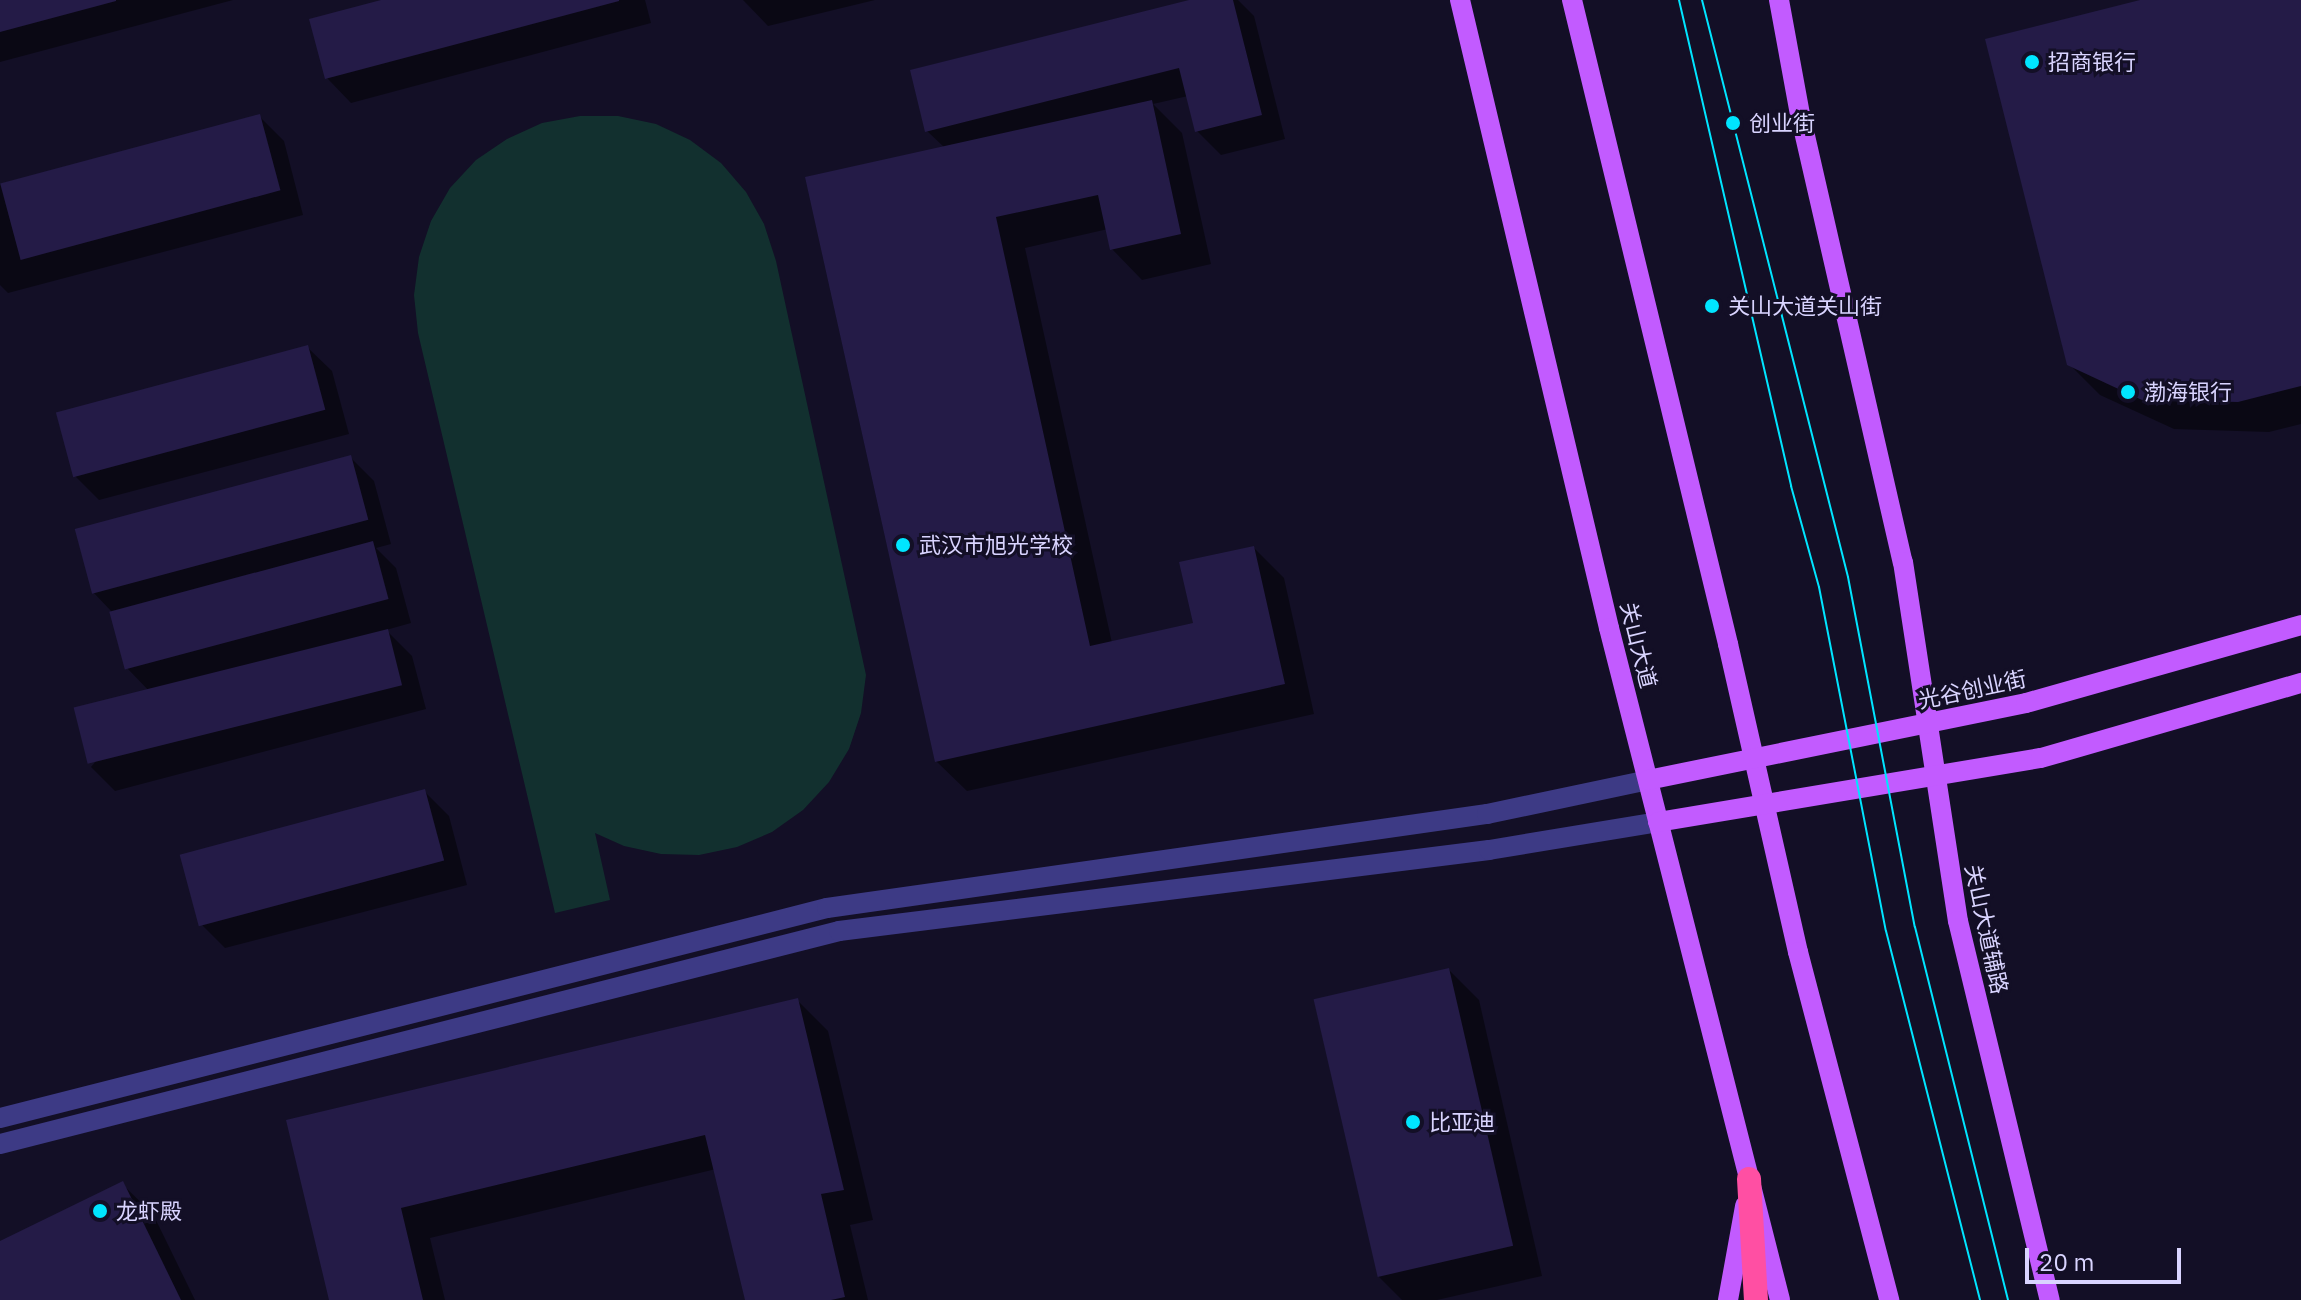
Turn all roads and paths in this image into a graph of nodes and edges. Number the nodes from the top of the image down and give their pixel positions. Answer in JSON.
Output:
{"nodes":[{"id":1,"x":1460,"y":0,"type":"edge"},
{"id":2,"x":1572,"y":0,"type":"edge"},
{"id":3,"x":1779,"y":0,"type":"edge"},
{"id":4,"x":2301,"y":625,"type":"edge"},
{"id":5,"x":2301,"y":683,"type":"edge"},
{"id":6,"x":1927,"y":723,"type":"junction"},
{"id":7,"x":1755,"y":758,"type":"junction"},
{"id":8,"x":1935,"y":776,"type":"junction"},
{"id":9,"x":1648,"y":780,"type":"junction"},
{"id":10,"x":1764,"y":804,"type":"junction"},
{"id":11,"x":1658,"y":822,"type":"junction"},
{"id":12,"x":0,"y":1118,"type":"edge"},
{"id":13,"x":0,"y":1144,"type":"edge"},
{"id":14,"x":1749,"y":1179,"type":"junction"},
{"id":15,"x":1728,"y":1300,"type":"edge"},
{"id":16,"x":1756,"y":1300,"type":"edge"},
{"id":17,"x":1780,"y":1300,"type":"edge"},
{"id":18,"x":1889,"y":1300,"type":"edge"},
{"id":19,"x":2050,"y":1300,"type":"edge"}],
"edges":[{"from":1,"to":9,"type":"main road","name":"关山大道"},
{"from":2,"to":7,"type":"main road"},
{"from":3,"to":6,"type":"main road","name":"关山大道辅路"},
{"from":4,"to":6,"type":"main road","name":"光谷创业街"},
{"from":5,"to":8,"type":"main road"},
{"from":6,"to":7,"type":"main road","name":"光谷创业街"},
{"from":6,"to":8,"type":"main road","name":"关山大道辅路"},
{"from":7,"to":9,"type":"main road","name":"光谷创业街"},
{"from":7,"to":10,"type":"main road"},
{"from":8,"to":10,"type":"main road"},
{"from":8,"to":19,"type":"main road","name":"关山大道辅路"},
{"from":9,"to":11,"type":"main road","name":"关山大道"},
{"from":9,"to":12,"type":"street"},
{"from":10,"to":11,"type":"main road"},
{"from":10,"to":18,"type":"main road"},
{"from":11,"to":13,"type":"street"},
{"from":11,"to":14,"type":"main road","name":"关山大道"},
{"from":14,"to":15,"type":"main road"},
{"from":14,"to":16,"type":"highway"},
{"from":14,"to":17,"type":"main road","name":"关山大道"}]}
